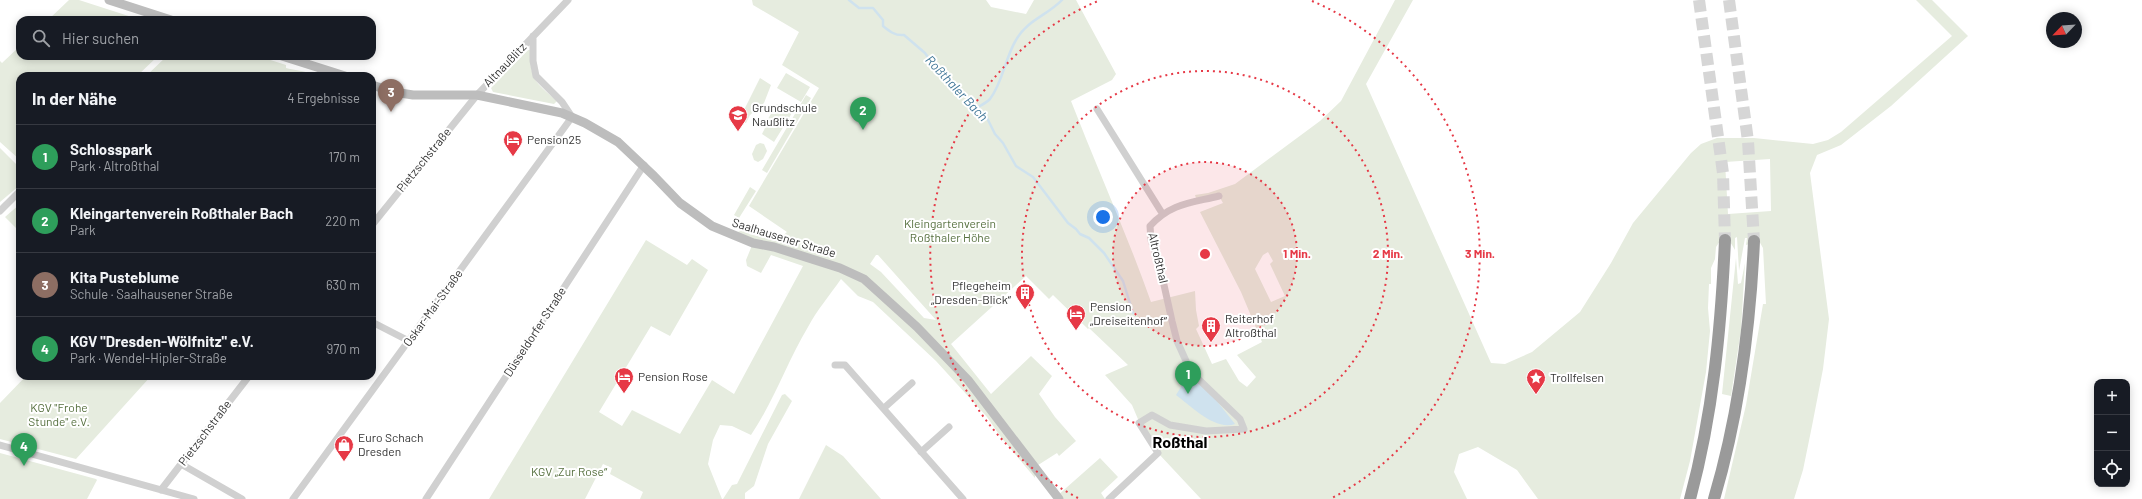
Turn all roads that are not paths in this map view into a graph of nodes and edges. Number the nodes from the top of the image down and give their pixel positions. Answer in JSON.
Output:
{"nodes":[{"id":1,"x":108,"y":0,"type":"edge"},
{"id":2,"x":568,"y":0,"type":"edge"},
{"id":3,"x":158,"y":16,"type":"edge"},
{"id":4,"x":533,"y":36,"type":"junction"},
{"id":5,"x":295,"y":60,"type":"edge"},
{"id":6,"x":332,"y":72,"type":"edge"},
{"id":7,"x":376,"y":86,"type":"edge"},
{"id":8,"x":477,"y":95,"type":"junction"},
{"id":9,"x":1097,"y":109,"type":"dead end"},
{"id":10,"x":572,"y":117,"type":"junction"},
{"id":11,"x":644,"y":165,"type":"junction"},
{"id":12,"x":16,"y":195,"type":"edge"},
{"id":13,"x":1219,"y":196,"type":"dead end"},
{"id":14,"x":0,"y":211,"type":"edge"},
{"id":15,"x":1162,"y":213,"type":"junction"},
{"id":16,"x":376,"y":220,"type":"edge"},
{"id":17,"x":1725,"y":240,"type":"tunnel mouth"},
{"id":18,"x":1754,"y":241,"type":"tunnel mouth"},
{"id":19,"x":376,"y":324,"type":"edge"},
{"id":20,"x":409,"y":341,"type":"junction"},
{"id":21,"x":835,"y":365,"type":"dead end"},
{"id":22,"x":246,"y":380,"type":"edge"},
{"id":23,"x":912,"y":384,"type":"dead end"},
{"id":24,"x":884,"y":408,"type":"junction"},
{"id":25,"x":949,"y":427,"type":"dead end"},
{"id":26,"x":0,"y":445,"type":"edge"},
{"id":27,"x":922,"y":452,"type":"junction"},
{"id":28,"x":181,"y":464,"type":"junction"},
{"id":29,"x":161,"y":490,"type":"junction"},
{"id":30,"x":194,"y":499,"type":"edge"},
{"id":31,"x":242,"y":499,"type":"edge"},
{"id":32,"x":294,"y":499,"type":"edge"},
{"id":33,"x":426,"y":499,"type":"edge"},
{"id":34,"x":963,"y":499,"type":"edge"},
{"id":35,"x":1059,"y":499,"type":"edge"},
{"id":36,"x":1108,"y":499,"type":"edge"},
{"id":37,"x":1690,"y":499,"type":"edge"},
{"id":38,"x":1714,"y":499,"type":"edge"}],
"edges":[{"from":1,"to":3,"type":"street"},
{"from":2,"to":4,"type":"street","name":"Altnaußlitz"},
{"from":4,"to":8,"type":"street","name":"Altnaußlitz"},
{"from":4,"to":10,"type":"street","name":"Altnaußlitz"},
{"from":5,"to":6,"type":"street"},
{"from":7,"to":8,"type":"street","name":"Saalhausener Straße"},
{"from":8,"to":10,"type":"street","name":"Saalhausener Straße"},
{"from":8,"to":16,"type":"street","name":"Pietzschstraße"},
{"from":9,"to":15,"type":"street"},
{"from":10,"to":11,"type":"street","name":"Saalhausener Straße"},
{"from":10,"to":20,"type":"street","name":"Oskar-Mai-Straße"},
{"from":11,"to":33,"type":"street","name":"Düsseldorfer Straße"},
{"from":11,"to":35,"type":"street","name":"Saalhausener Straße"},
{"from":12,"to":14,"type":"street"},
{"from":13,"to":15,"type":"street"},
{"from":15,"to":36,"type":"street","name":"Altroßthal"},
{"from":17,"to":37,"type":"highway"},
{"from":18,"to":38,"type":"highway"},
{"from":19,"to":20,"type":"street"},
{"from":20,"to":32,"type":"street","name":"Oskar-Mai-Straße"},
{"from":21,"to":24,"type":"street"},
{"from":22,"to":28,"type":"street","name":"Pietzschstraße"},
{"from":23,"to":24,"type":"street"},
{"from":24,"to":27,"type":"street"},
{"from":25,"to":27,"type":"street"},
{"from":26,"to":29,"type":"street"},
{"from":27,"to":34,"type":"street"},
{"from":28,"to":29,"type":"street","name":"Pietzschstraße"},
{"from":28,"to":31,"type":"street"},
{"from":29,"to":30,"type":"street"}]}
